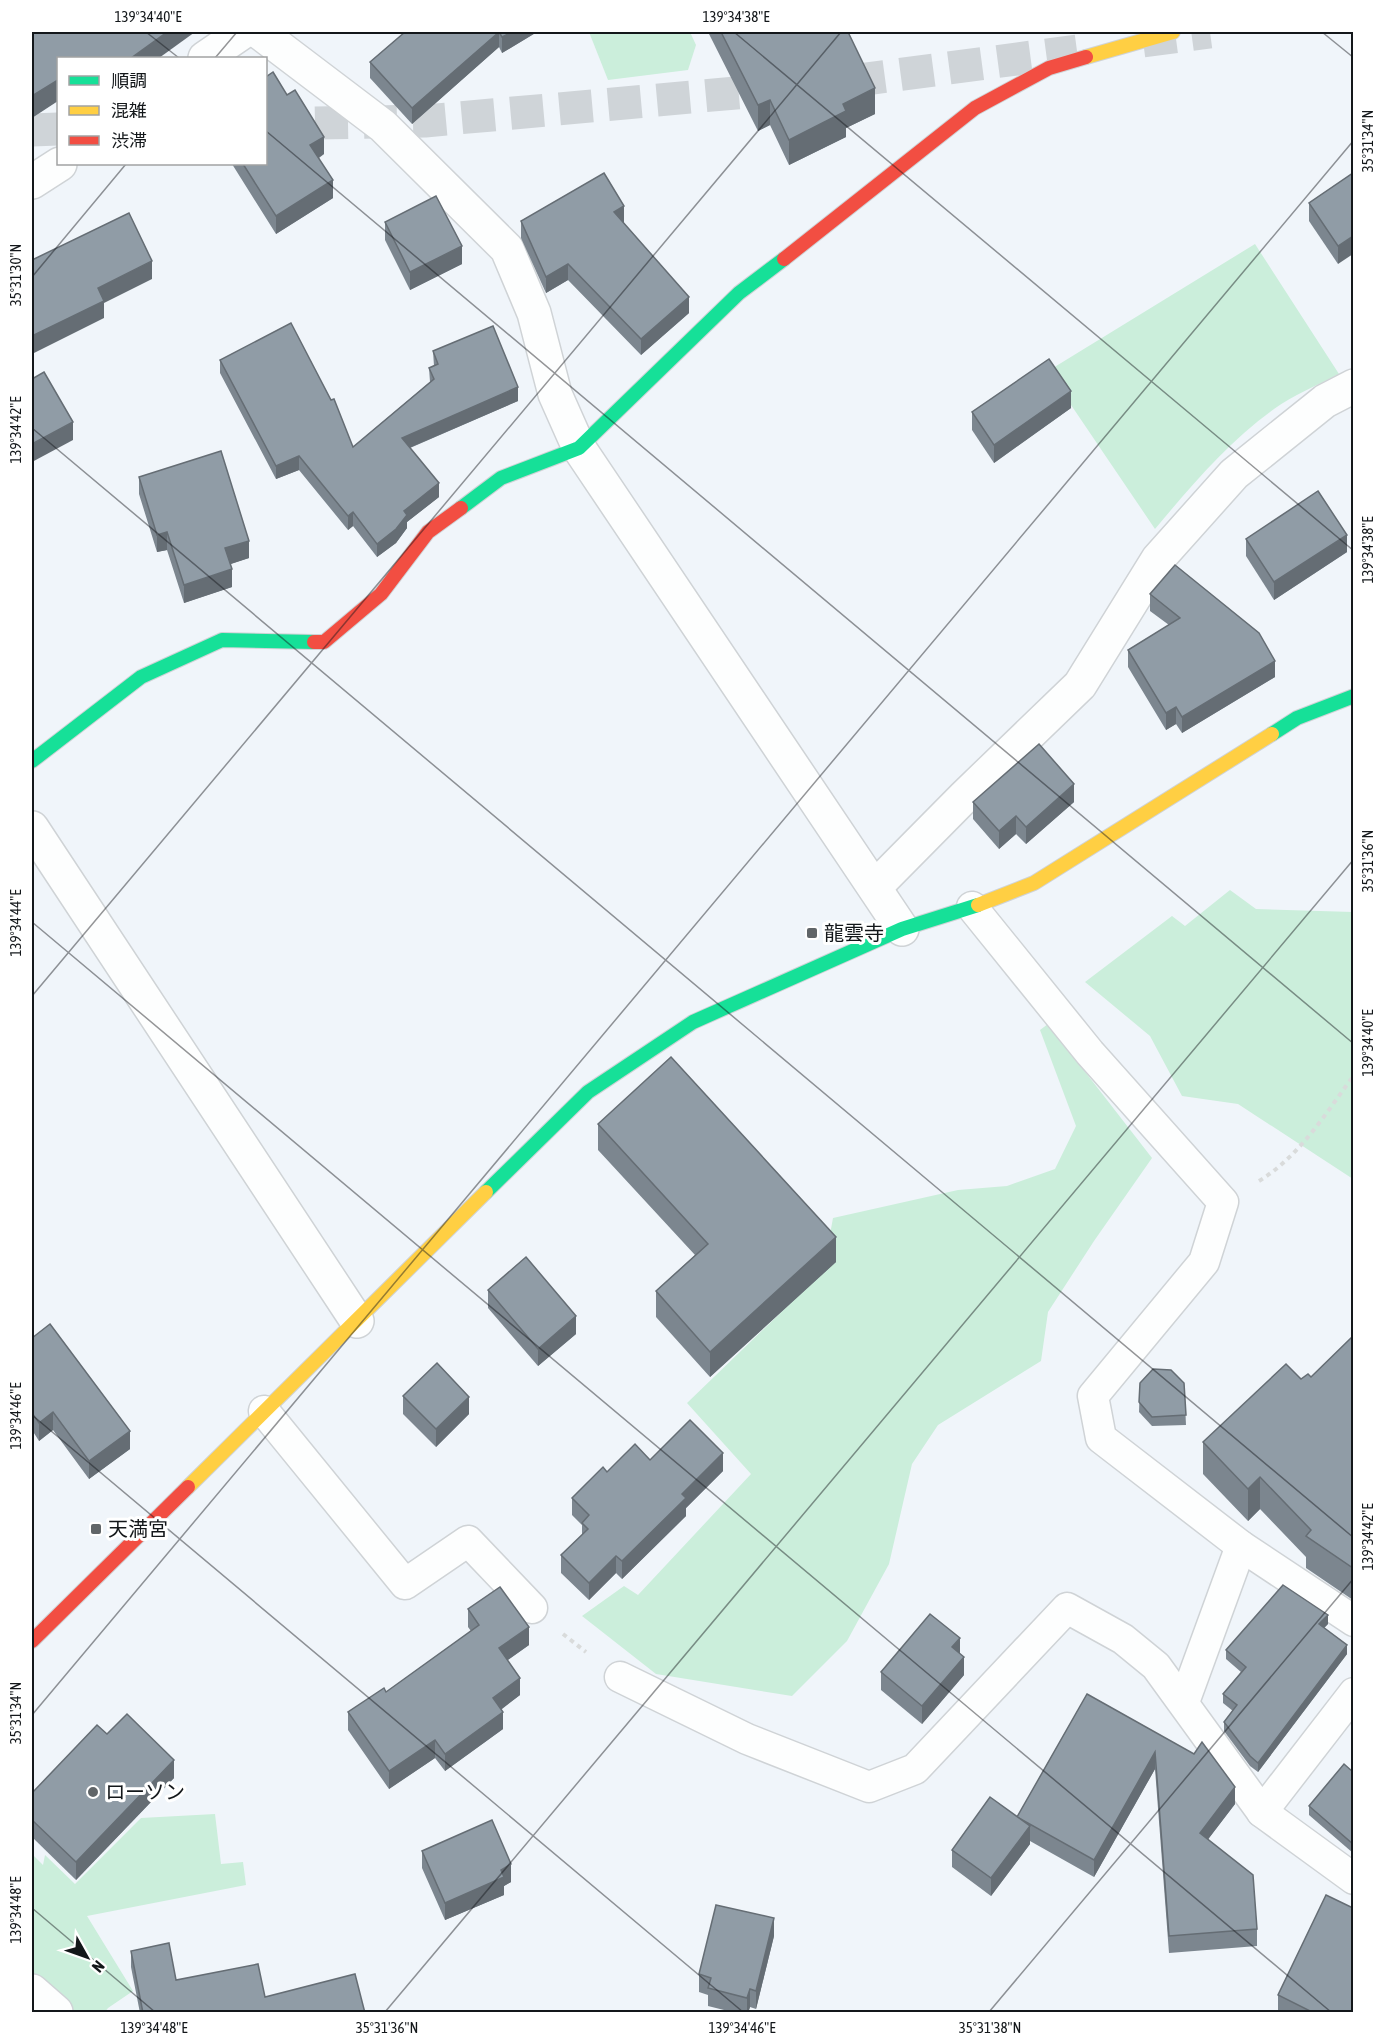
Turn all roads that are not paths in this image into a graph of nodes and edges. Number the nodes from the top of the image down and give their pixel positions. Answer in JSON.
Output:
{"nodes":[{"id":1,"x":243,"y":32,"type":"edge"},
{"id":2,"x":259,"y":32,"type":"edge"},
{"id":3,"x":1173,"y":32,"type":"edge"},
{"id":4,"x":206,"y":57,"type":"edge"},
{"id":5,"x":58,"y":165,"type":"edge"},
{"id":6,"x":32,"y":182,"type":"edge"},
{"id":7,"x":1353,"y":386,"type":"edge"},
{"id":8,"x":579,"y":448,"type":"junction"},
{"id":9,"x":1353,"y":696,"type":"edge"},
{"id":10,"x":32,"y":761,"type":"edge"},
{"id":11,"x":32,"y":828,"type":"edge"},
{"id":12,"x":875,"y":887,"type":"junction"},
{"id":13,"x":972,"y":907,"type":"junction"},
{"id":14,"x":902,"y":929,"type":"junction"},
{"id":15,"x":357,"y":1321,"type":"junction"},
{"id":16,"x":264,"y":1411,"type":"junction"},
{"id":17,"x":1241,"y":1546,"type":"junction"},
{"id":18,"x":532,"y":1608,"type":"road end"},
{"id":19,"x":1353,"y":1621,"type":"edge"},
{"id":20,"x":32,"y":1641,"type":"edge"},
{"id":21,"x":620,"y":1677,"type":"road end"},
{"id":22,"x":1353,"y":1693,"type":"edge"},
{"id":23,"x":1184,"y":1702,"type":"junction"},
{"id":24,"x":1262,"y":1812,"type":"junction"},
{"id":25,"x":1353,"y":1879,"type":"edge"},
{"id":26,"x":32,"y":1991,"type":"edge"},
{"id":27,"x":57,"y":2013,"type":"edge"}],
"edges":[{"from":1,"to":4,"type":"street"},
{"from":2,"to":8,"type":"street"},
{"from":3,"to":8,"type":"street"},
{"from":5,"to":6,"type":"street"},
{"from":7,"to":12,"type":"street"},
{"from":8,"to":10,"type":"street"},
{"from":8,"to":12,"type":"street"},
{"from":9,"to":13,"type":"street"},
{"from":11,"to":15,"type":"street"},
{"from":12,"to":14,"type":"street"},
{"from":13,"to":14,"type":"street"},
{"from":13,"to":17,"type":"lane"},
{"from":14,"to":15,"type":"street"},
{"from":15,"to":16,"type":"street"},
{"from":16,"to":18,"type":"lane"},
{"from":16,"to":20,"type":"street"},
{"from":17,"to":19,"type":"lane"},
{"from":17,"to":23,"type":"lane"},
{"from":21,"to":23,"type":"lane"},
{"from":22,"to":24,"type":"lane"},
{"from":23,"to":24,"type":"lane"},
{"from":24,"to":25,"type":"lane"},
{"from":26,"to":27,"type":"street"}]}
